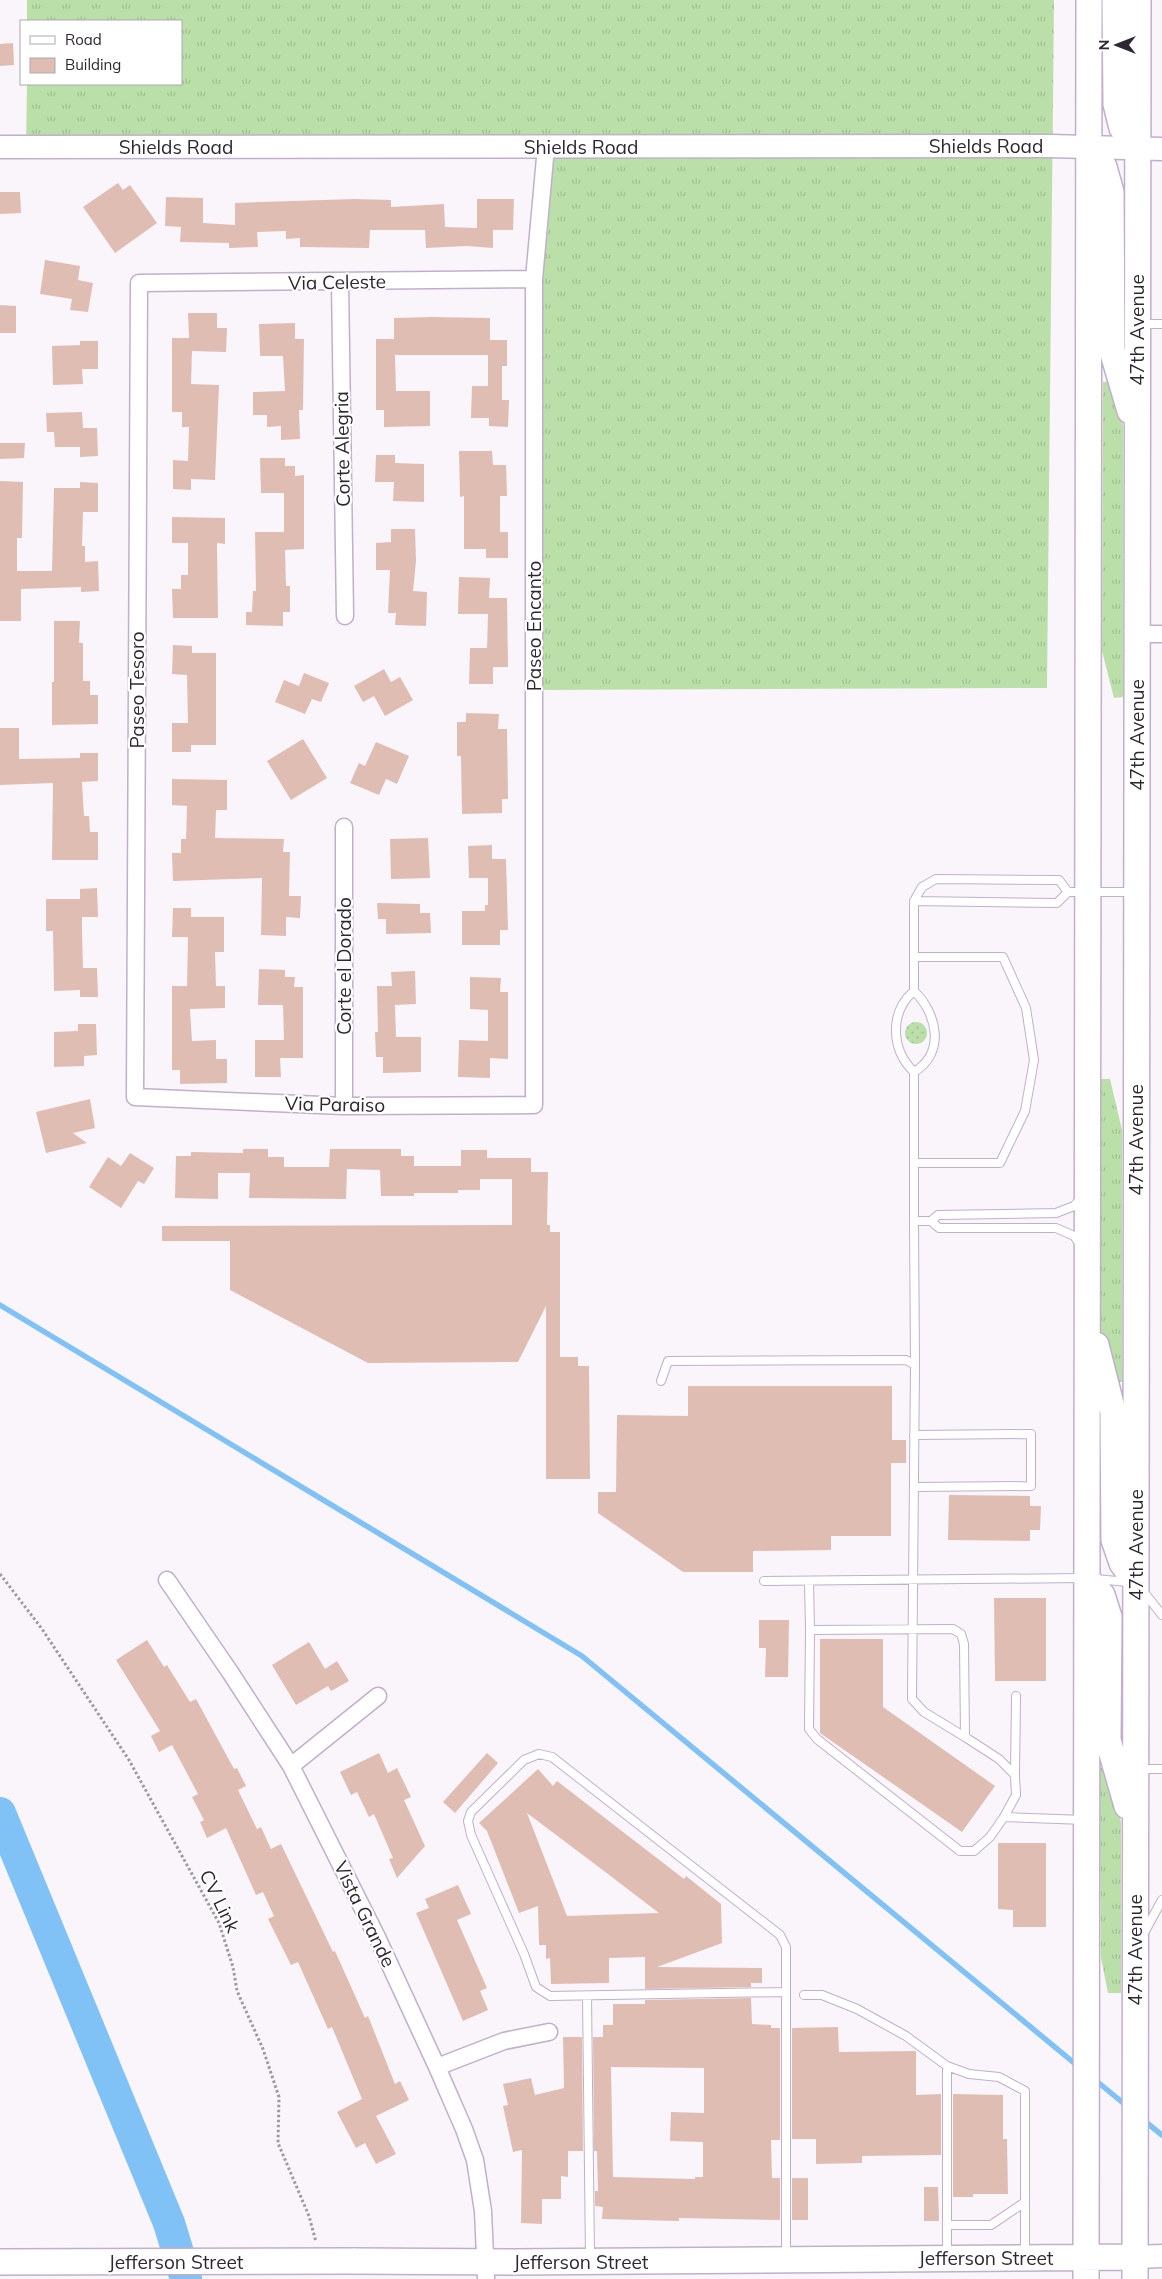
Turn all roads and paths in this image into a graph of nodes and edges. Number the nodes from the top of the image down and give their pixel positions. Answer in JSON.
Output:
{"nodes":[{"id":1,"x":1089,"y":0,"type":"edge"},
{"id":2,"x":1115,"y":0,"type":"edge"},
{"id":3,"x":1138,"y":0,"type":"edge"},
{"id":4,"x":0,"y":147,"type":"edge"},
{"id":5,"x":546,"y":147,"type":"junction"},
{"id":6,"x":1089,"y":147,"type":"junction"},
{"id":7,"x":1138,"y":149,"type":"junction"},
{"id":8,"x":1162,"y":149,"type":"edge"},
{"id":9,"x":534,"y":279,"type":"junction"},
{"id":10,"x":340,"y":282,"type":"junction"},
{"id":11,"x":139,"y":283,"type":"joint"},
{"id":12,"x":1137,"y":324,"type":"junction"},
{"id":13,"x":1162,"y":324,"type":"edge"},
{"id":14,"x":1137,"y":437,"type":"junction"},
{"id":15,"x":344,"y":616,"type":"dead end"},
{"id":16,"x":1137,"y":634,"type":"junction"},
{"id":17,"x":1162,"y":634,"type":"edge"},
{"id":18,"x":344,"y":827,"type":"dead end"},
{"id":19,"x":1078,"y":892,"type":"junction"},
{"id":20,"x":1137,"y":892,"type":"junction"},
{"id":21,"x":914,"y":901,"type":"junction"},
{"id":22,"x":914,"y":958,"type":"junction"},
{"id":23,"x":914,"y":991,"type":"junction"},
{"id":24,"x":914,"y":1072,"type":"junction"},
{"id":25,"x":135,"y":1097,"type":"joint"},
{"id":26,"x":534,"y":1105,"type":"joint"},
{"id":27,"x":344,"y":1106,"type":"junction"},
{"id":28,"x":914,"y":1163,"type":"junction"},
{"id":29,"x":1087,"y":1190,"type":"junction"},
{"id":30,"x":914,"y":1221,"type":"junction"},
{"id":31,"x":931,"y":1221,"type":"junction"},
{"id":32,"x":1087,"y":1253,"type":"junction"},
{"id":33,"x":1087,"y":1312,"type":"junction"},
{"id":34,"x":915,"y":1365,"type":"junction"},
{"id":35,"x":661,"y":1381,"type":"dead end"},
{"id":36,"x":914,"y":1435,"type":"junction"},
{"id":37,"x":914,"y":1487,"type":"junction"},
{"id":38,"x":0,"y":1574,"type":"edge"},
{"id":39,"x":1086,"y":1578,"type":"junction"},
{"id":40,"x":167,"y":1580,"type":"dead end"},
{"id":41,"x":913,"y":1580,"type":"junction"},
{"id":42,"x":764,"y":1581,"type":"dead end"},
{"id":43,"x":810,"y":1581,"type":"junction"},
{"id":44,"x":1136,"y":1582,"type":"junction"},
{"id":45,"x":1162,"y":1615,"type":"edge"},
{"id":46,"x":912,"y":1629,"type":"junction"},
{"id":47,"x":810,"y":1630,"type":"junction"},
{"id":48,"x":378,"y":1696,"type":"dead end"},
{"id":49,"x":1016,"y":1696,"type":"dead end"},
{"id":50,"x":964,"y":1737,"type":"junction"},
{"id":51,"x":291,"y":1766,"type":"junction"},
{"id":52,"x":1136,"y":1769,"type":"junction"},
{"id":53,"x":1162,"y":1769,"type":"edge"},
{"id":54,"x":1015,"y":1775,"type":"junction"},
{"id":55,"x":1004,"y":1817,"type":"junction"},
{"id":56,"x":1087,"y":1820,"type":"junction"},
{"id":57,"x":1136,"y":1837,"type":"junction"},
{"id":58,"x":1162,"y":1900,"type":"edge"},
{"id":59,"x":1135,"y":1948,"type":"junction"},
{"id":60,"x":786,"y":1992,"type":"junction"},
{"id":61,"x":804,"y":1995,"type":"dead end"},
{"id":62,"x":587,"y":1996,"type":"junction"},
{"id":63,"x":548,"y":2032,"type":"dead end"},
{"id":64,"x":947,"y":2066,"type":"junction"},
{"id":65,"x":437,"y":2067,"type":"junction"},
{"id":66,"x":1025,"y":2202,"type":"junction"},
{"id":67,"x":947,"y":2225,"type":"junction"},
{"id":68,"x":316,"y":2243,"type":"dead end"},
{"id":69,"x":1162,"y":2256,"type":"edge"},
{"id":70,"x":1025,"y":2258,"type":"junction"},
{"id":71,"x":947,"y":2259,"type":"junction"},
{"id":72,"x":0,"y":2262,"type":"edge"},
{"id":73,"x":590,"y":2262,"type":"junction"},
{"id":74,"x":1086,"y":2268,"type":"edge"},
{"id":75,"x":1135,"y":2268,"type":"edge"},
{"id":76,"x":779,"y":2269,"type":"edge"},
{"id":77,"x":486,"y":2271,"type":"edge"}],
"edges":[{"from":1,"to":6,"type":"main road"},
{"from":2,"to":7,"type":"main road"},
{"from":3,"to":7,"type":"main road","name":"47th Avenue"},
{"from":4,"to":5,"type":"street","name":"Shields Road"},
{"from":5,"to":6,"type":"street","name":"Shields Road"},
{"from":5,"to":9,"type":"street","name":"Paseo Encanto"},
{"from":6,"to":7,"type":"street","name":"Shields Road"},
{"from":6,"to":14,"type":"main road"},
{"from":6,"to":19,"type":"main road"},
{"from":7,"to":8,"type":"street","name":"Shields Road"},
{"from":7,"to":12,"type":"main road","name":"47th Avenue"},
{"from":9,"to":10,"type":"street","name":"Via Celeste"},
{"from":9,"to":26,"type":"street","name":"Paseo Encanto"},
{"from":10,"to":11,"type":"street","name":"Via Celeste"},
{"from":10,"to":15,"type":"street","name":"Corte Alegria"},
{"from":11,"to":25,"type":"street","name":"Paseo Tesoro"},
{"from":12,"to":13,"type":"lane"},
{"from":12,"to":14,"type":"main road","name":"47th Avenue"},
{"from":14,"to":16,"type":"main road","name":"47th Avenue"},
{"from":16,"to":17,"type":"street"},
{"from":16,"to":20,"type":"main road","name":"47th Avenue"},
{"from":18,"to":27,"type":"street","name":"Corte el Dorado"},
{"from":19,"to":20,"type":"lane"},
{"from":19,"to":21,"type":"lane"},
{"from":19,"to":21,"type":"lane"},
{"from":19,"to":29,"type":"main road"},
{"from":20,"to":44,"type":"main road","name":"47th Avenue"},
{"from":21,"to":22,"type":"lane"},
{"from":22,"to":23,"type":"lane"},
{"from":22,"to":28,"type":"lane"},
{"from":23,"to":24,"type":"lane"},
{"from":23,"to":24,"type":"lane"},
{"from":24,"to":28,"type":"lane"},
{"from":25,"to":27,"type":"street","name":"Via Paraiso"},
{"from":26,"to":27,"type":"street","name":"Via Paraiso"},
{"from":28,"to":30,"type":"lane"},
{"from":29,"to":31,"type":"lane"},
{"from":29,"to":32,"type":"main road"},
{"from":30,"to":31,"type":"lane"},
{"from":30,"to":34,"type":"lane"},
{"from":31,"to":32,"type":"lane"},
{"from":32,"to":33,"type":"main road"},
{"from":33,"to":39,"type":"main road"},
{"from":33,"to":44,"type":"main road"},
{"from":34,"to":35,"type":"lane"},
{"from":34,"to":36,"type":"lane"},
{"from":36,"to":37,"type":"lane"},
{"from":36,"to":37,"type":"lane"},
{"from":37,"to":41,"type":"lane"},
{"from":38,"to":68,"type":"path","name":"CV Link"},
{"from":39,"to":41,"type":"lane"},
{"from":39,"to":44,"type":"lane"},
{"from":39,"to":56,"type":"main road"},
{"from":39,"to":57,"type":"main road"},
{"from":40,"to":51,"type":"street","name":"Vista Grande"},
{"from":41,"to":43,"type":"lane"},
{"from":41,"to":46,"type":"lane"},
{"from":42,"to":43,"type":"lane"},
{"from":43,"to":47,"type":"lane"},
{"from":44,"to":45,"type":"lane"},
{"from":44,"to":52,"type":"main road","name":"47th Avenue"},
{"from":46,"to":47,"type":"lane"},
{"from":46,"to":50,"type":"lane"},
{"from":46,"to":50,"type":"lane"},
{"from":47,"to":55,"type":"lane"},
{"from":48,"to":51,"type":"street"},
{"from":49,"to":54,"type":"lane"},
{"from":50,"to":54,"type":"lane"},
{"from":51,"to":65,"type":"street","name":"Vista Grande"},
{"from":52,"to":53,"type":"lane"},
{"from":52,"to":57,"type":"main road","name":"47th Avenue"},
{"from":54,"to":55,"type":"lane"},
{"from":55,"to":56,"type":"lane"},
{"from":56,"to":74,"type":"main road"},
{"from":57,"to":59,"type":"main road","name":"47th Avenue"},
{"from":58,"to":59,"type":"lane"},
{"from":59,"to":75,"type":"main road","name":"47th Avenue"},
{"from":60,"to":62,"type":"lane"},
{"from":60,"to":62,"type":"lane"},
{"from":60,"to":76,"type":"lane"},
{"from":61,"to":64,"type":"lane"},
{"from":62,"to":73,"type":"lane"},
{"from":63,"to":65,"type":"street"},
{"from":64,"to":66,"type":"lane"},
{"from":64,"to":67,"type":"lane"},
{"from":65,"to":77,"type":"street","name":"Vista Grande"},
{"from":66,"to":67,"type":"lane"},
{"from":66,"to":70,"type":"lane"},
{"from":67,"to":71,"type":"lane"},
{"from":69,"to":75,"type":"street","name":"Jefferson Street"},
{"from":70,"to":71,"type":"main road","name":"Jefferson Street"},
{"from":70,"to":74,"type":"main road","name":"Jefferson Street"},
{"from":71,"to":76,"type":"main road","name":"Jefferson Street"},
{"from":72,"to":77,"type":"main road","name":"Jefferson Street","bridge":true},
{"from":73,"to":76,"type":"main road","name":"Jefferson Street"},
{"from":73,"to":77,"type":"main road","name":"Jefferson Street"},
{"from":74,"to":75,"type":"main road","name":"Jefferson Street"}]}
